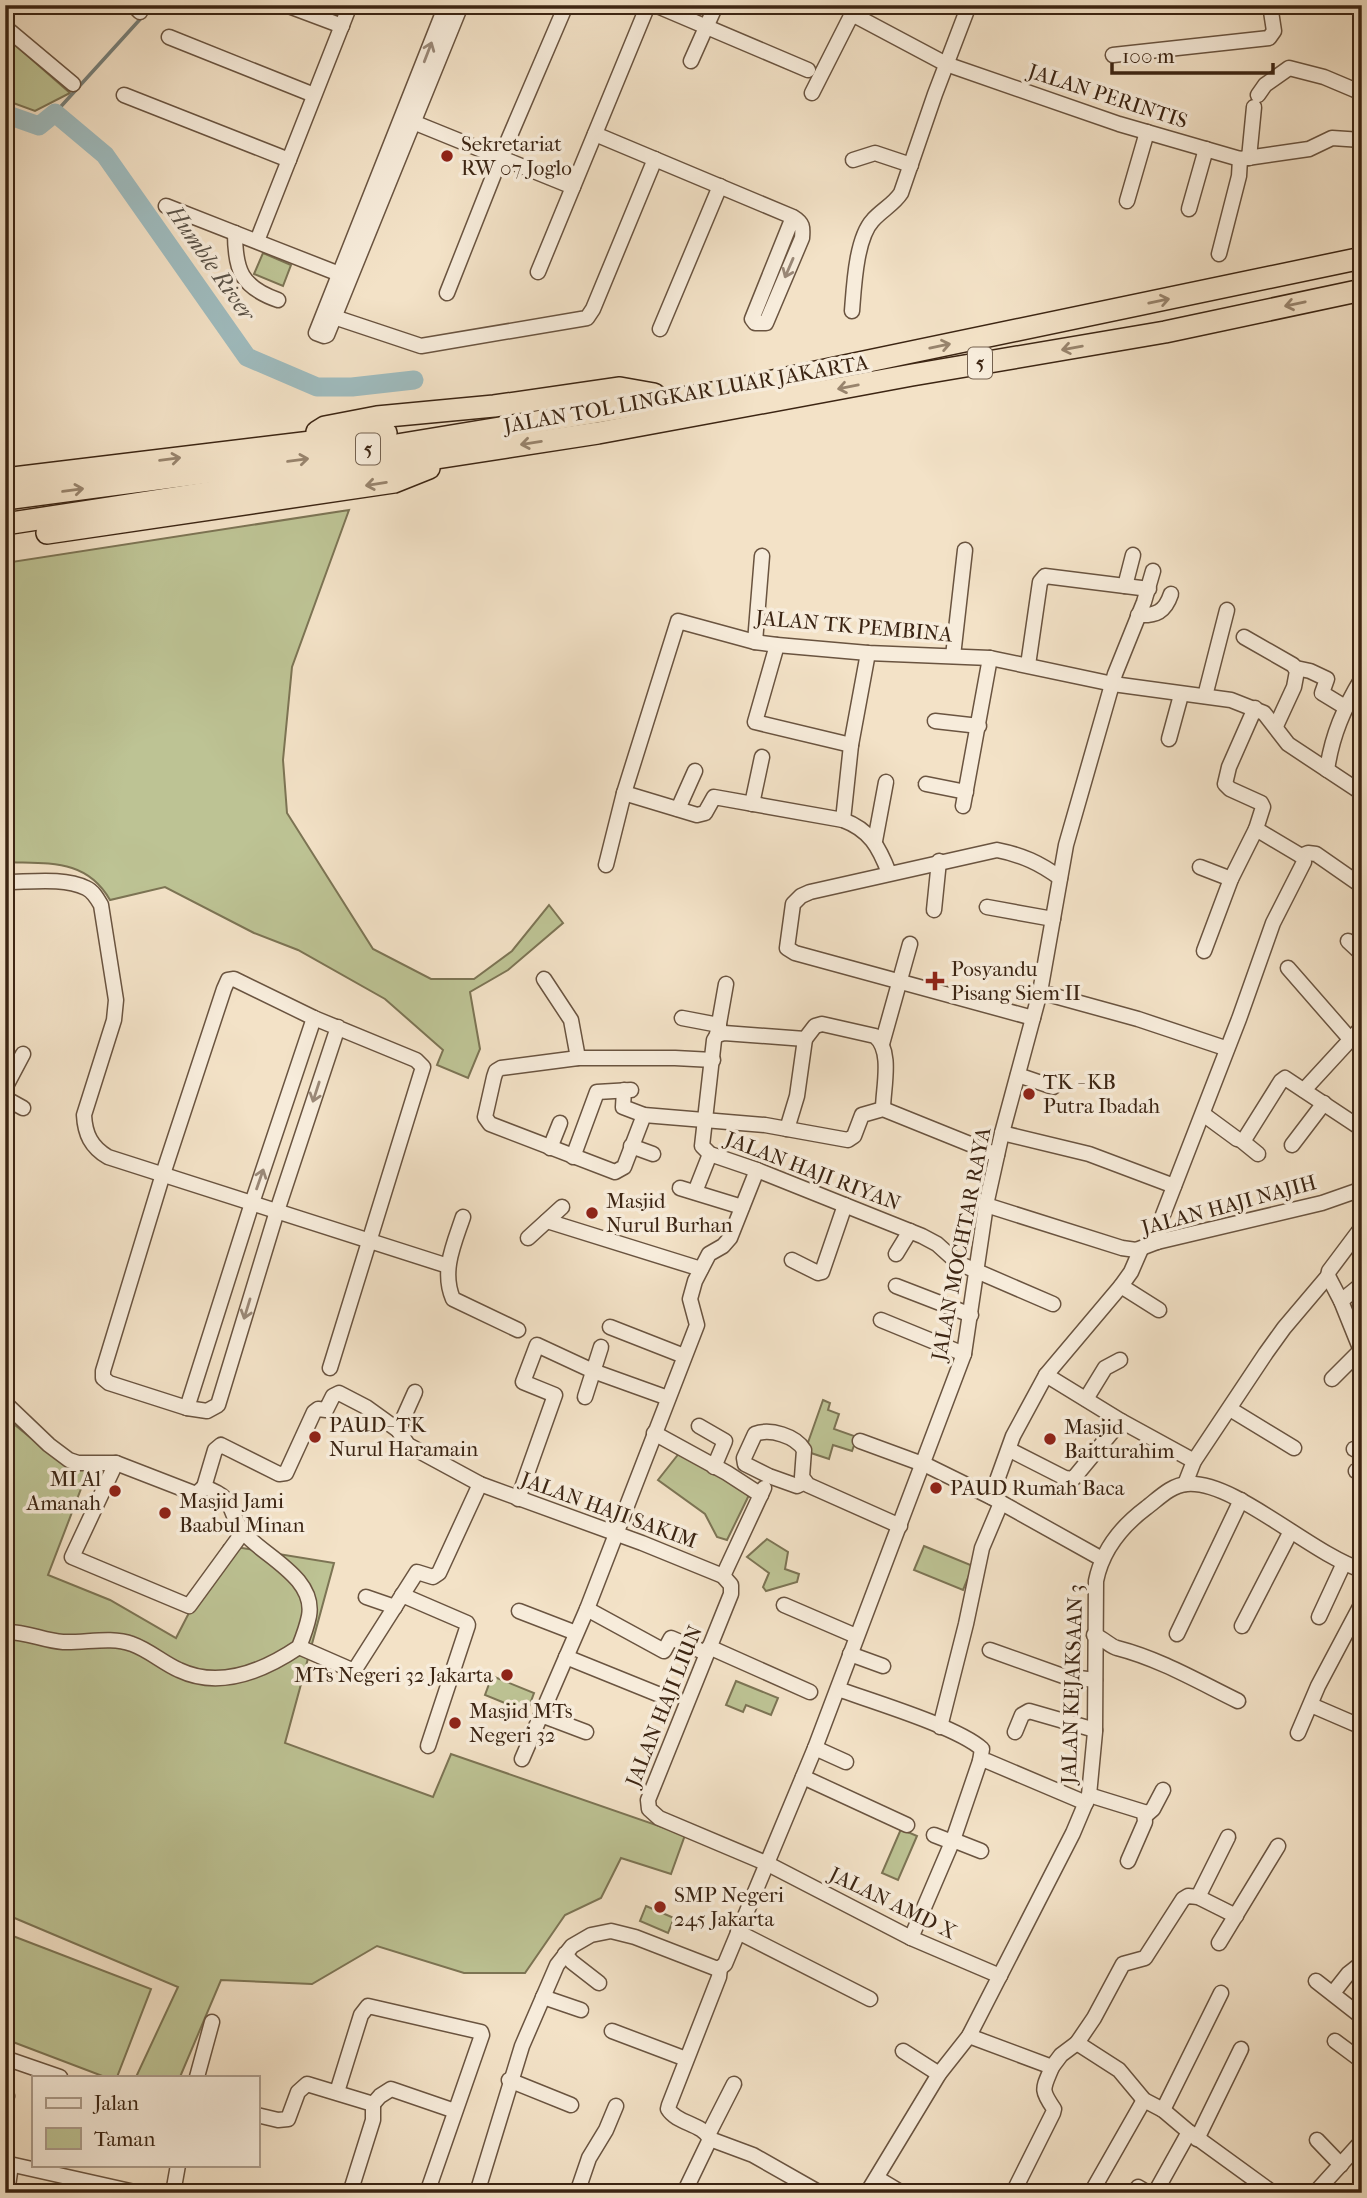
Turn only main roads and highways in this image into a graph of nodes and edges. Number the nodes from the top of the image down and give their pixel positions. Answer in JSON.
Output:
{"nodes":[{"id":1,"x":1362,"y":258,"type":"edge"},
{"id":2,"x":1362,"y":290,"type":"edge"},
{"id":3,"x":730,"y":390,"type":"junction"},
{"id":4,"x":463,"y":454,"type":"junction"},
{"id":5,"x":5,"y":479,"type":"edge"},
{"id":6,"x":5,"y":499,"type":"edge"},
{"id":7,"x":5,"y":524,"type":"edge"},
{"id":8,"x":5,"y":539,"type":"edge"}],
"edges":[{"from":3,"to":1,"type":"highway","name":"JALAN TOL LINGKAR LUAR JAKARTA","number":"5","one_way":true},
{"from":2,"to":4,"type":"highway","name":"JALAN TOL LINGKAR LUAR JAKARTA","number":"5","one_way":true},
{"from":5,"to":3,"type":"highway","one_way":true},
{"from":6,"to":3,"type":"highway","name":"JALAN TOL LINGKAR LUAR JAKARTA","number":"5","one_way":true},
{"from":4,"to":7,"type":"highway","name":"JALAN TOL LINGKAR LUAR JAKARTA","number":"5"},
{"from":4,"to":8,"type":"highway","one_way":true}]}
